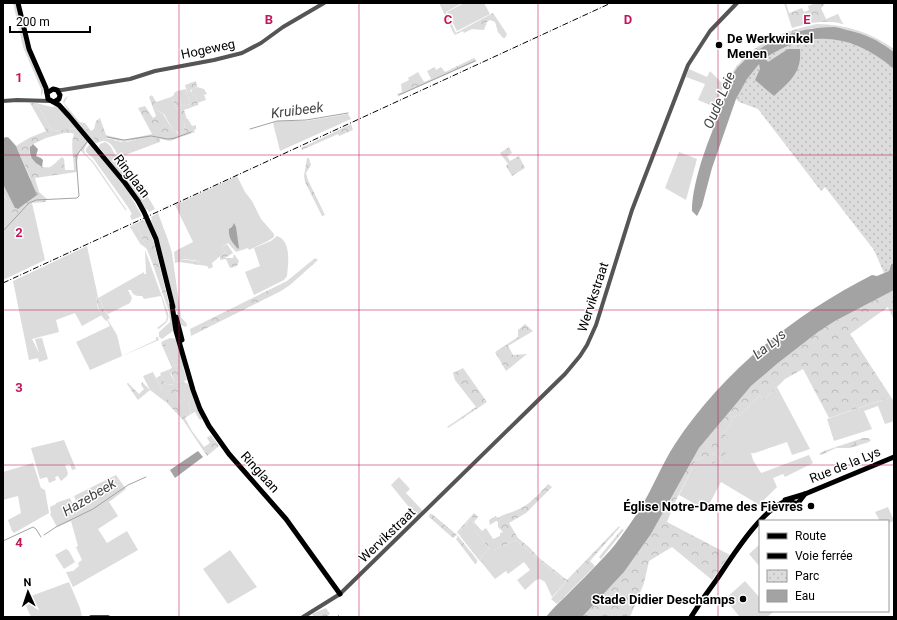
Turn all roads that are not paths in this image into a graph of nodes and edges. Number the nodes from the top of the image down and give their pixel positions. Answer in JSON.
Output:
{"nodes":[{"id":1,"x":18,"y":3,"type":"edge"},
{"id":2,"x":324,"y":3,"type":"edge"},
{"id":3,"x":737,"y":3,"type":"edge"},
{"id":4,"x":40,"y":73,"type":"junction"},
{"id":5,"x":85,"y":86,"type":"junction"},
{"id":6,"x":54,"y":89,"type":"junction"},
{"id":7,"x":60,"y":96,"type":"junction"},
{"id":8,"x":49,"y":98,"type":"junction"},
{"id":9,"x":3,"y":101,"type":"edge"},
{"id":10,"x":69,"y":116,"type":"junction"},
{"id":11,"x":894,"y":457,"type":"edge"},
{"id":12,"x":761,"y":520,"type":"edge"},
{"id":13,"x":759,"y":523,"type":"edge"},
{"id":14,"x":339,"y":595,"type":"junction"},
{"id":15,"x":91,"y":617,"type":"edge"},
{"id":16,"x":108,"y":617,"type":"edge"},
{"id":17,"x":303,"y":617,"type":"edge"},
{"id":18,"x":691,"y":617,"type":"edge"}],
"edges":[{"from":1,"to":4,"type":"main road","name":"Ringlaan"},
{"from":2,"to":5,"type":"street","name":"Hogeweg"},
{"from":3,"to":14,"type":"street","name":"Wervikstraat"},
{"from":4,"to":6,"type":"main road","name":"Ringlaan"},
{"from":4,"to":8,"type":"main road","name":"Ringlaan"},
{"from":5,"to":6,"type":"street","name":"Hogeweg"},
{"from":5,"to":7,"type":"street","name":"Hogeweg"},
{"from":6,"to":7,"type":"main road","name":"Ringlaan"},
{"from":6,"to":8,"type":"main road"},
{"from":7,"to":8,"type":"main road"},
{"from":7,"to":10,"type":"main road","name":"Ringlaan"},
{"from":8,"to":9,"type":"street"},
{"from":8,"to":10,"type":"main road","name":"Ringlaan"},
{"from":10,"to":14,"type":"main road","name":"Ringlaan"},
{"from":11,"to":12,"type":"main road","name":"Rue de la Lys"},
{"from":13,"to":18,"type":"main road","name":"Rue de la Lys"},
{"from":14,"to":17,"type":"street","name":"Wervikstraat"},
{"from":15,"to":16,"type":"street"}]}
